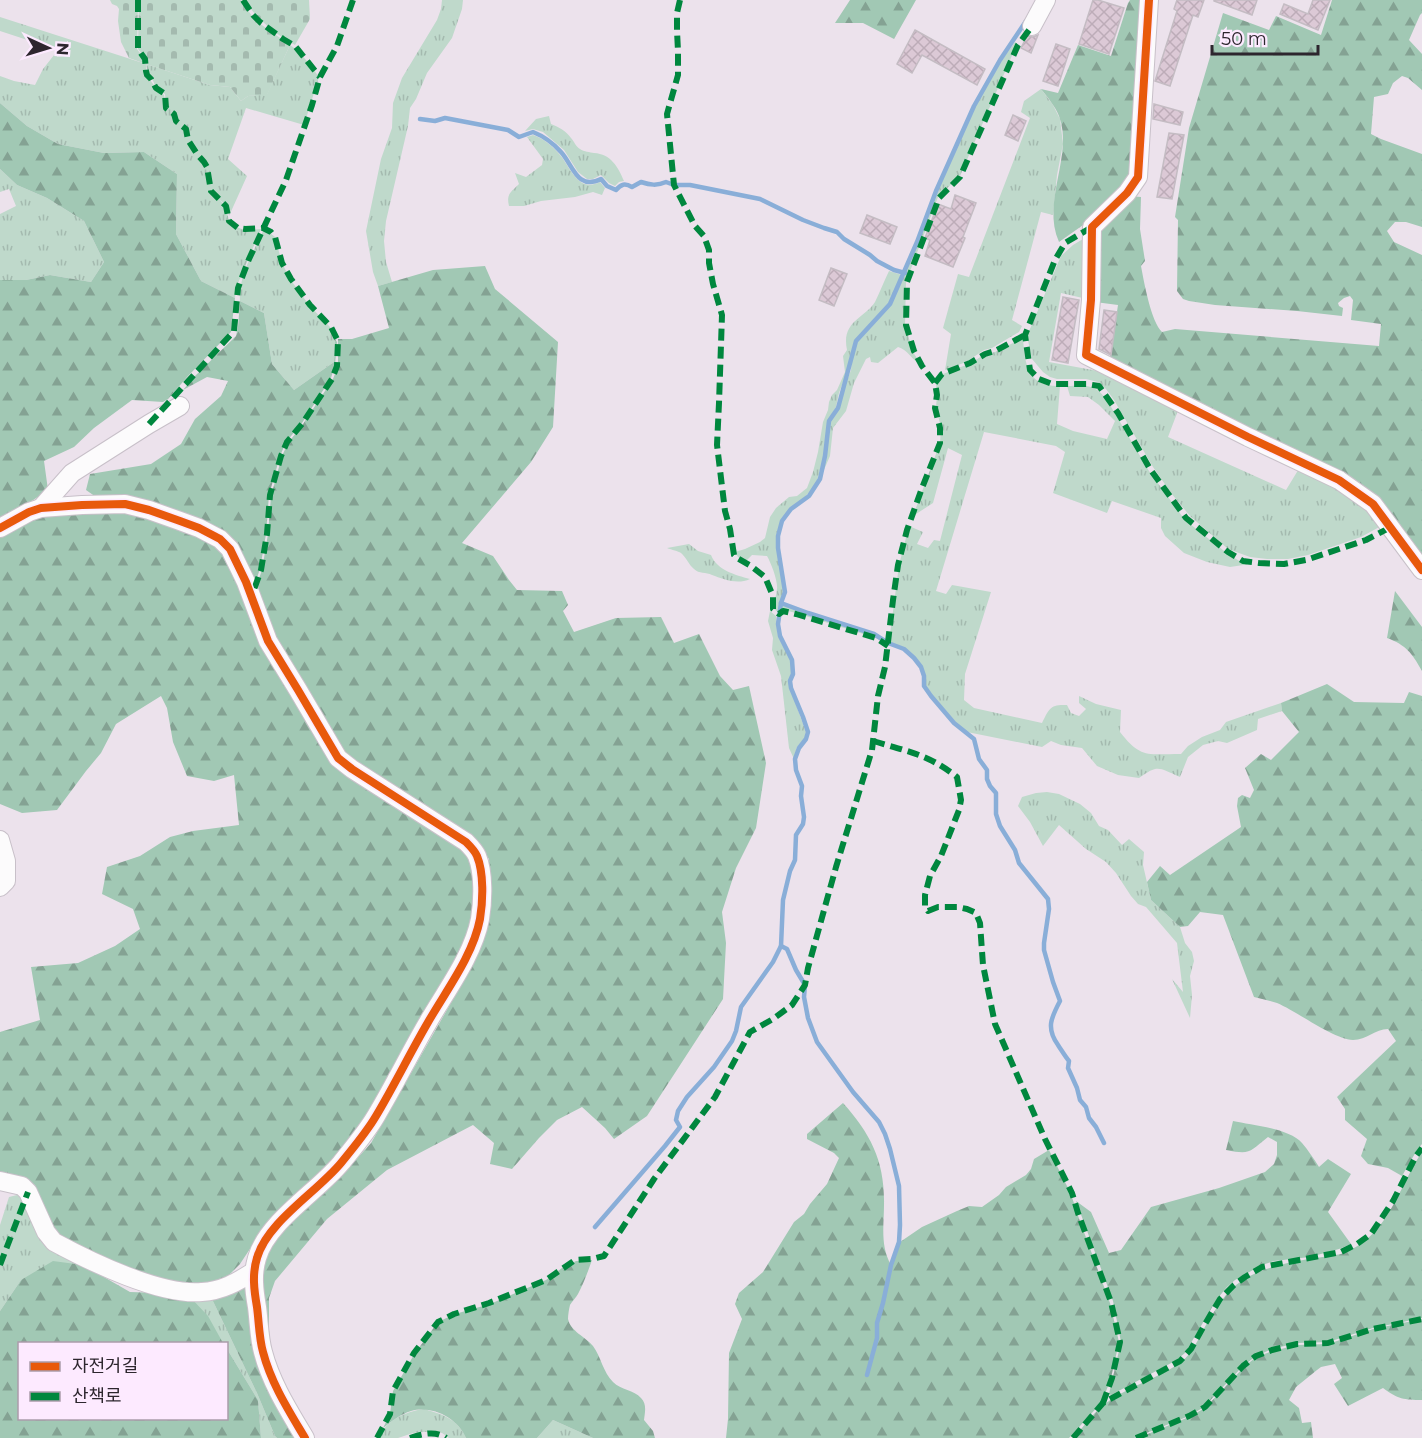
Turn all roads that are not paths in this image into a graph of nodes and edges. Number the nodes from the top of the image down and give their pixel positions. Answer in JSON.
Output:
{"nodes":[{"id":1,"x":1046,"y":0,"type":"edge"},
{"id":2,"x":1149,"y":0,"type":"edge"},
{"id":3,"x":1032,"y":26,"type":"dead end"},
{"id":4,"x":180,"y":406,"type":"dead end"},
{"id":5,"x":41,"y":508,"type":"junction"},
{"id":6,"x":0,"y":528,"type":"edge"},
{"id":7,"x":1422,"y":570,"type":"edge"},
{"id":8,"x":0,"y":840,"type":"edge"},
{"id":9,"x":0,"y":887,"type":"edge"},
{"id":10,"x":0,"y":1181,"type":"edge"},
{"id":11,"x":254,"y":1272,"type":"junction"},
{"id":12,"x":305,"y":1438,"type":"edge"}],
"edges":[{"from":1,"to":3,"type":"street"},
{"from":2,"to":7,"type":"street"},
{"from":4,"to":5,"type":"street"},
{"from":5,"to":6,"type":"street"},
{"from":5,"to":11,"type":"street"},
{"from":8,"to":9,"type":"street"},
{"from":10,"to":11,"type":"street"},
{"from":11,"to":12,"type":"street"}]}
